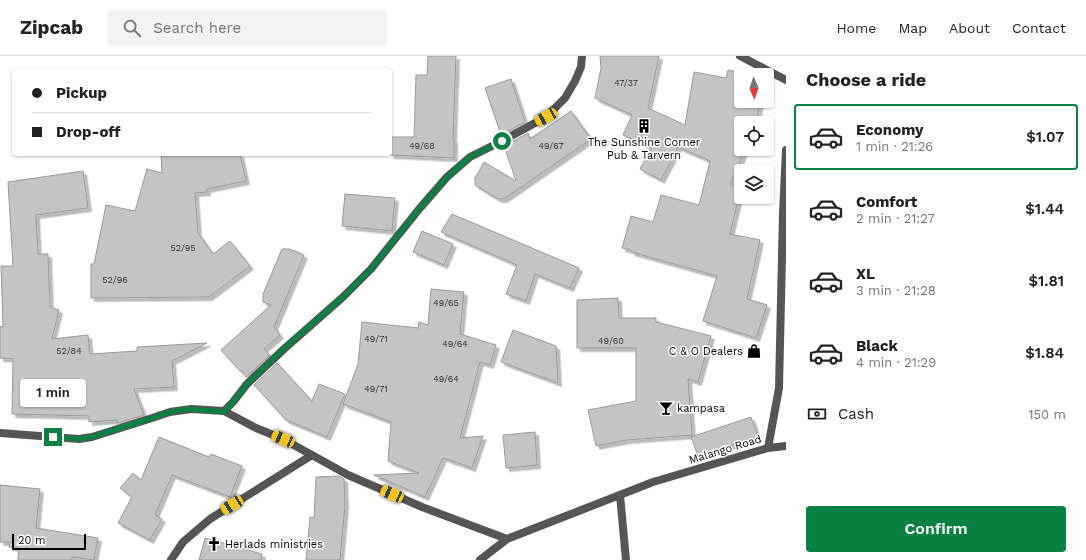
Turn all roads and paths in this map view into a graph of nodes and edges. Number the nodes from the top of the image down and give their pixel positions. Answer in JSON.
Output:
{"nodes":[{"id":1,"x":582,"y":56,"type":"edge"},
{"id":2,"x":740,"y":56,"type":"edge"},
{"id":3,"x":786,"y":80,"type":"edge"},
{"id":4,"x":786,"y":150,"type":"edge"},
{"id":5,"x":224,"y":412,"type":"junction"},
{"id":6,"x":0,"y":433,"type":"edge"},
{"id":7,"x":786,"y":446,"type":"edge"},
{"id":8,"x":768,"y":448,"type":"junction"},
{"id":9,"x":312,"y":455,"type":"junction"},
{"id":10,"x":620,"y":495,"type":"junction"},
{"id":11,"x":507,"y":539,"type":"junction"},
{"id":12,"x":171,"y":560,"type":"edge"},
{"id":13,"x":480,"y":560,"type":"edge"},
{"id":14,"x":626,"y":560,"type":"edge"}],
"edges":[{"from":1,"to":5,"type":"street"},
{"from":2,"to":3,"type":"street"},
{"from":4,"to":8,"type":"street","name":"Malango Road"},
{"from":5,"to":6,"type":"street"},
{"from":5,"to":9,"type":"street"},
{"from":7,"to":8,"type":"street"},
{"from":8,"to":10,"type":"street","name":"Malango Road"},
{"from":9,"to":11,"type":"street"},
{"from":9,"to":12,"type":"street"},
{"from":10,"to":11,"type":"street","name":"Malango Road"},
{"from":10,"to":14,"type":"street"},
{"from":11,"to":13,"type":"street","name":"Malango Road"}]}
